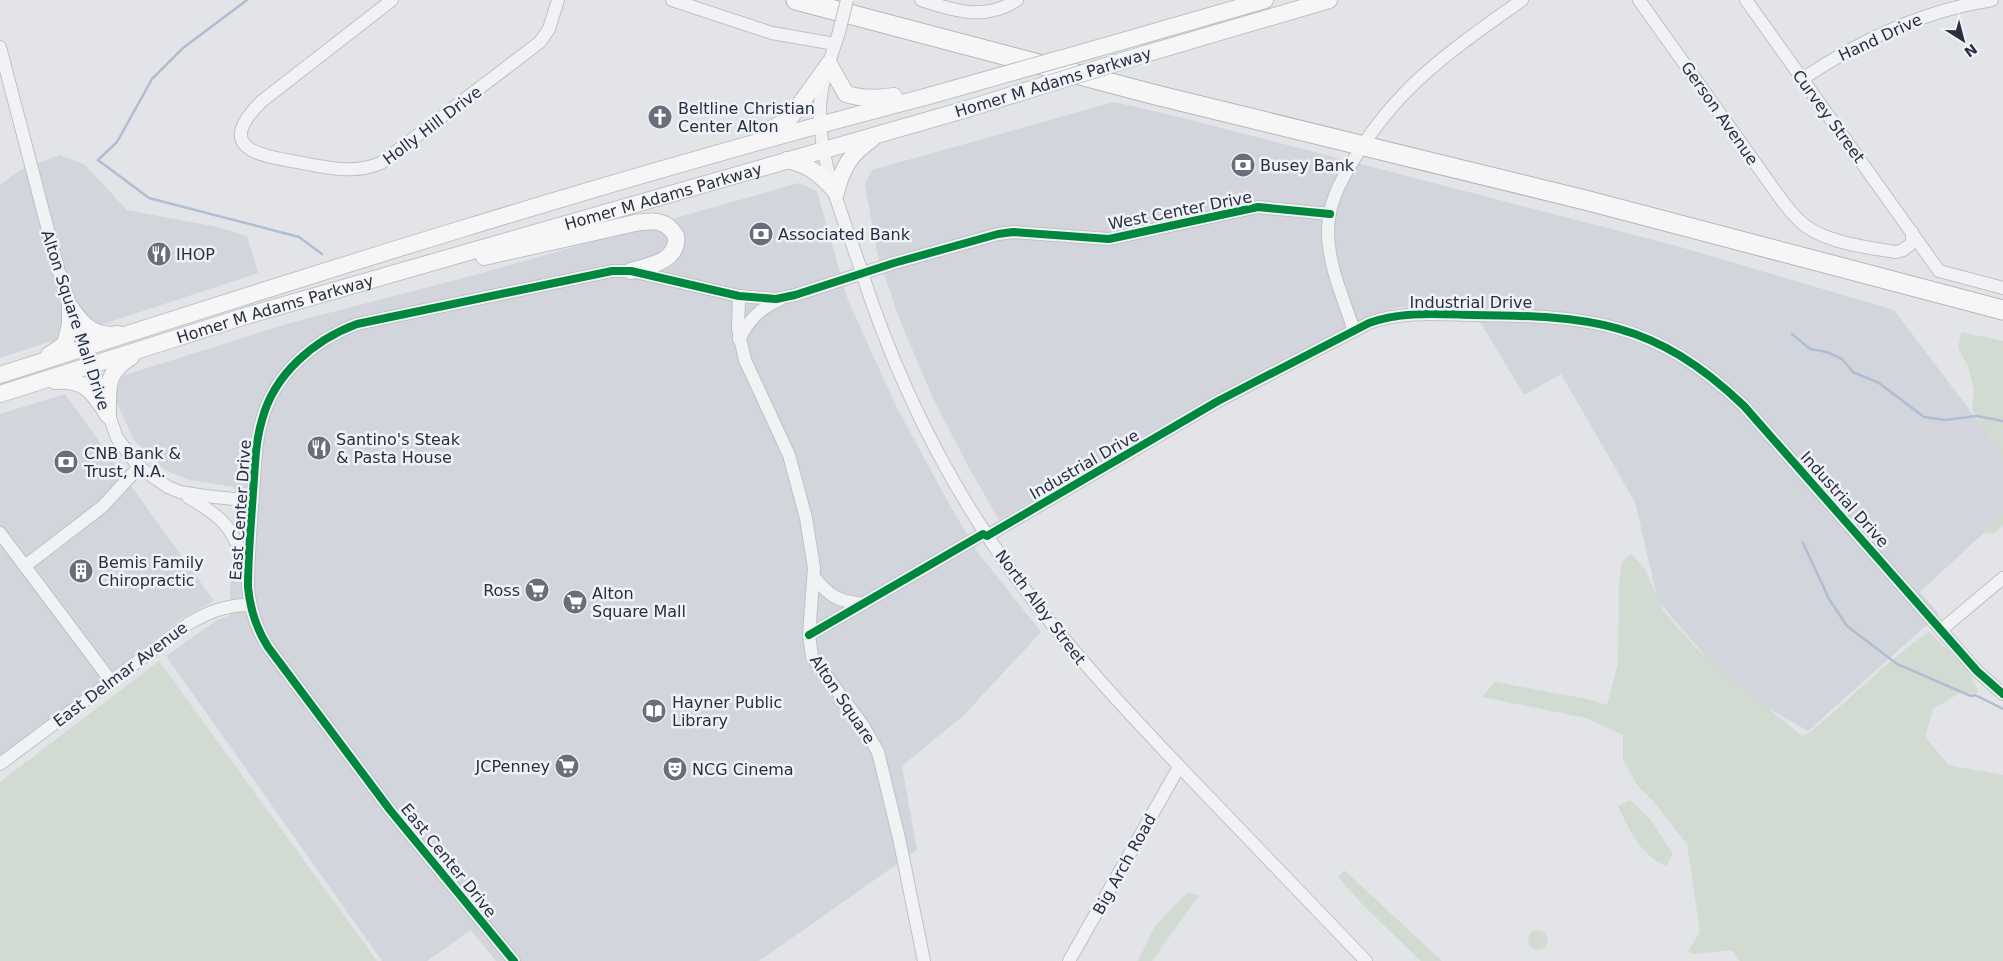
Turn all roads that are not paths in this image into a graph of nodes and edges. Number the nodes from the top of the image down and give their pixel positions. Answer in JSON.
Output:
{"nodes":[{"id":1,"x":392,"y":0,"type":"edge"},
{"id":2,"x":558,"y":0,"type":"edge"},
{"id":3,"x":672,"y":0,"type":"edge"},
{"id":4,"x":796,"y":0,"type":"edge"},
{"id":5,"x":847,"y":0,"type":"edge"},
{"id":6,"x":921,"y":0,"type":"edge"},
{"id":7,"x":1017,"y":0,"type":"edge"},
{"id":8,"x":1265,"y":0,"type":"edge"},
{"id":9,"x":1329,"y":0,"type":"edge"},
{"id":10,"x":1522,"y":0,"type":"edge"},
{"id":11,"x":1639,"y":0,"type":"edge"},
{"id":12,"x":1746,"y":0,"type":"edge"},
{"id":13,"x":1992,"y":0,"type":"edge"},
{"id":14,"x":837,"y":38,"type":"junction"},
{"id":15,"x":0,"y":47,"type":"edge"},
{"id":16,"x":829,"y":64,"type":"junction"},
{"id":17,"x":1802,"y":79,"type":"junction"},
{"id":18,"x":963,"y":86,"type":"junction"},
{"id":19,"x":821,"y":124,"type":"junction"},
{"id":20,"x":882,"y":132,"type":"junction"},
{"id":21,"x":1362,"y":145,"type":"junction"},
{"id":22,"x":823,"y":149,"type":"junction"},
{"id":23,"x":732,"y":150,"type":"junction"},
{"id":24,"x":784,"y":160,"type":"junction"},
{"id":25,"x":836,"y":192,"type":"junction"},
{"id":26,"x":1330,"y":214,"type":"junction"},
{"id":27,"x":1912,"y":232,"type":"junction"},
{"id":28,"x":631,"y":271,"type":"junction"},
{"id":29,"x":862,"y":274,"type":"junction"},
{"id":30,"x":2003,"y":288,"type":"edge"},
{"id":31,"x":739,"y":296,"type":"junction"},
{"id":32,"x":787,"y":297,"type":"junction"},
{"id":33,"x":70,"y":307,"type":"junction"},
{"id":34,"x":2003,"y":310,"type":"edge"},
{"id":35,"x":249,"y":315,"type":"junction"},
{"id":36,"x":137,"y":330,"type":"junction"},
{"id":37,"x":1354,"y":331,"type":"junction"},
{"id":38,"x":739,"y":339,"type":"junction"},
{"id":39,"x":84,"y":348,"type":"junction"},
{"id":40,"x":145,"y":349,"type":"junction"},
{"id":41,"x":33,"y":364,"type":"junction"},
{"id":42,"x":90,"y":366,"type":"junction"},
{"id":43,"x":0,"y":375,"type":"edge"},
{"id":44,"x":42,"y":381,"type":"junction"},
{"id":45,"x":0,"y":394,"type":"edge"},
{"id":46,"x":108,"y":415,"type":"junction"},
{"id":47,"x":139,"y":468,"type":"junction"},
{"id":48,"x":180,"y":492,"type":"junction"},
{"id":49,"x":252,"y":500,"type":"junction"},
{"id":50,"x":0,"y":533,"type":"edge"},
{"id":51,"x":987,"y":536,"type":"junction"},
{"id":52,"x":25,"y":566,"type":"junction"},
{"id":53,"x":248,"y":570,"type":"junction"},
{"id":54,"x":814,"y":577,"type":"junction"},
{"id":55,"x":2003,"y":578,"type":"edge"},
{"id":56,"x":863,"y":604,"type":"junction"},
{"id":57,"x":249,"y":605,"type":"junction"},
{"id":58,"x":1941,"y":630,"type":"junction"},
{"id":59,"x":809,"y":635,"type":"junction"},
{"id":60,"x":111,"y":681,"type":"junction"},
{"id":61,"x":2003,"y":694,"type":"edge"},
{"id":62,"x":0,"y":764,"type":"edge"},
{"id":63,"x":1179,"y":767,"type":"junction"},
{"id":64,"x":514,"y":961,"type":"edge"},
{"id":65,"x":924,"y":961,"type":"edge"},
{"id":66,"x":1069,"y":961,"type":"edge"},
{"id":67,"x":1366,"y":961,"type":"edge"}],
"edges":[{"from":1,"to":2,"type":"street","name":"Holly Hill Drive"},
{"from":3,"to":14,"type":"street"},
{"from":4,"to":21,"type":"highway"},
{"from":5,"to":14,"type":"street","name":"North Alby Street","bridge":true},
{"from":6,"to":7,"type":"street"},
{"from":8,"to":18,"type":"main road","name":"Homer M Adams Parkway","bridge":true},
{"from":9,"to":20,"type":"main road","name":"Homer M Adams Parkway","bridge":true},
{"from":10,"to":21,"type":"street"},
{"from":11,"to":27,"type":"street","name":"Gerson Avenue"},
{"from":12,"to":17,"type":"street","name":"Curvey Street"},
{"from":13,"to":17,"type":"street","name":"Hand Drive"},
{"from":14,"to":16,"type":"street","name":"North Alby Street"},
{"from":15,"to":33,"type":"street","name":"Alton Square Mall Drive"},
{"from":16,"to":18,"type":"main road"},
{"from":16,"to":19,"type":"street","name":"North Alby Street"},
{"from":16,"to":23,"type":"main road"},
{"from":17,"to":27,"type":"street","name":"Curvey Street"},
{"from":18,"to":19,"type":"main road","name":"Homer M Adams Parkway","bridge":true},
{"from":19,"to":22,"type":"street","name":"North Alby Street"},
{"from":19,"to":23,"type":"main road","name":"Homer M Adams Parkway"},
{"from":20,"to":22,"type":"main road","name":"Homer M Adams Parkway"},
{"from":20,"to":25,"type":"main road"},
{"from":21,"to":26,"type":"street"},
{"from":21,"to":34,"type":"highway"},
{"from":22,"to":24,"type":"main road","name":"Homer M Adams Parkway"},
{"from":22,"to":25,"type":"street","name":"North Alby Street"},
{"from":23,"to":36,"type":"main road","name":"Homer M Adams Parkway"},
{"from":24,"to":25,"type":"main road"},
{"from":24,"to":35,"type":"main road","name":"Homer M Adams Parkway"},
{"from":25,"to":29,"type":"street","name":"North Alby Street"},
{"from":26,"to":29,"type":"street","name":"West Center Drive"},
{"from":26,"to":37,"type":"street"},
{"from":27,"to":30,"type":"street","name":"Curvey Street"},
{"from":28,"to":31,"type":"street","name":"East Center Drive"},
{"from":28,"to":35,"type":"main road"},
{"from":28,"to":49,"type":"street","name":"East Center Drive"},
{"from":29,"to":32,"type":"street","name":"East Center Drive"},
{"from":29,"to":51,"type":"street","name":"North Alby Street"},
{"from":31,"to":32,"type":"street","name":"East Center Drive"},
{"from":31,"to":38,"type":"street","name":"Alton Square"},
{"from":32,"to":38,"type":"street"},
{"from":33,"to":36,"type":"main road"},
{"from":33,"to":39,"type":"street","name":"Alton Square Mall Drive"},
{"from":33,"to":41,"type":"main road"},
{"from":35,"to":40,"type":"main road","name":"Homer M Adams Parkway"},
{"from":36,"to":39,"type":"main road","name":"Homer M Adams Parkway"},
{"from":37,"to":51,"type":"street","name":"Industrial Drive"},
{"from":37,"to":58,"type":"street","name":"Industrial Drive"},
{"from":38,"to":54,"type":"street","name":"Alton Square"},
{"from":39,"to":41,"type":"main road","name":"Homer M Adams Parkway"},
{"from":39,"to":42,"type":"street","name":"Alton Square Mall Drive"},
{"from":40,"to":42,"type":"main road","name":"Homer M Adams Parkway"},
{"from":40,"to":46,"type":"main road"},
{"from":41,"to":43,"type":"main road","name":"Homer M Adams Parkway"},
{"from":42,"to":44,"type":"main road","name":"Homer M Adams Parkway"},
{"from":42,"to":46,"type":"street","name":"Alton Square Mall Drive"},
{"from":44,"to":45,"type":"main road","name":"Homer M Adams Parkway"},
{"from":44,"to":46,"type":"main road"},
{"from":46,"to":47,"type":"street","name":"Alton Square Mall Drive"},
{"from":47,"to":48,"type":"street","name":"Alton Square Mall Drive"},
{"from":47,"to":52,"type":"street"},
{"from":48,"to":49,"type":"street","name":"Alton Square Mall Drive"},
{"from":48,"to":53,"type":"street"},
{"from":49,"to":53,"type":"street","name":"East Center Drive"},
{"from":50,"to":52,"type":"street"},
{"from":51,"to":56,"type":"street","name":"Industrial Drive"},
{"from":51,"to":63,"type":"street","name":"North Alby Street"},
{"from":52,"to":60,"type":"street"},
{"from":53,"to":57,"type":"street","name":"East Center Drive"},
{"from":54,"to":56,"type":"street"},
{"from":54,"to":59,"type":"street","name":"Alton Square"},
{"from":55,"to":58,"type":"street"},
{"from":56,"to":59,"type":"street","name":"Industrial Drive"},
{"from":57,"to":60,"type":"street","name":"East Delmar Avenue"},
{"from":57,"to":64,"type":"street","name":"East Center Drive"},
{"from":58,"to":61,"type":"street","name":"Industrial Drive"},
{"from":59,"to":65,"type":"street","name":"Alton Square"},
{"from":60,"to":62,"type":"street","name":"East Delmar Avenue"},
{"from":63,"to":66,"type":"street","name":"Big Arch Road"},
{"from":63,"to":67,"type":"street","name":"North Alby Street"}]}
